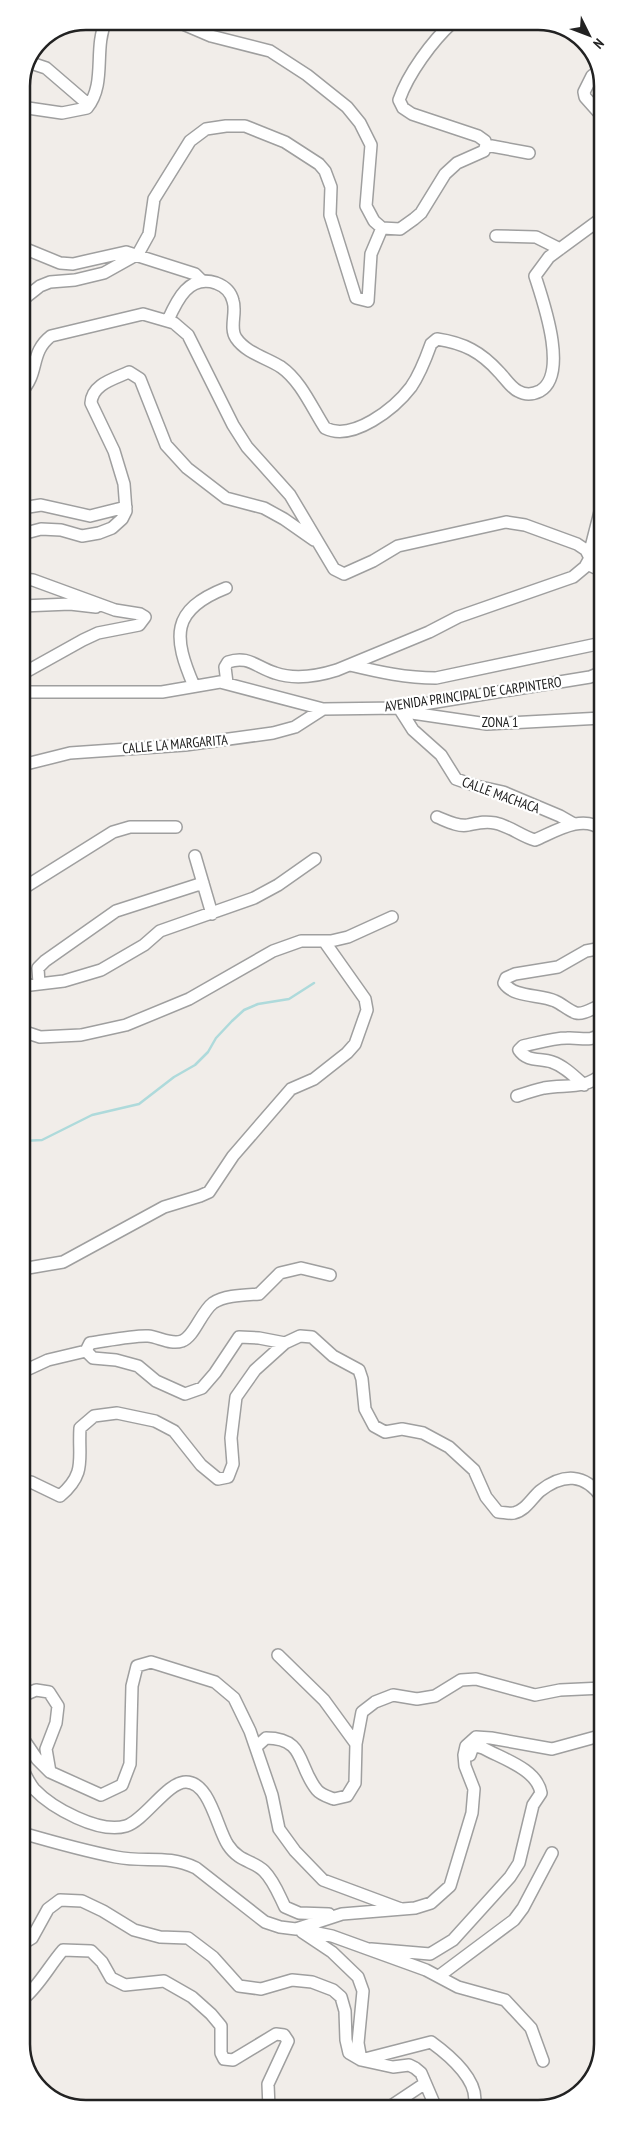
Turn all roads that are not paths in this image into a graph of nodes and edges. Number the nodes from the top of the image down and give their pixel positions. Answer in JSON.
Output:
{"nodes":[{"id":1,"x":104,"y":30,"type":"edge"},
{"id":2,"x":197,"y":30,"type":"edge"},
{"id":3,"x":445,"y":30,"type":"edge"},
{"id":4,"x":34,"y":64,"type":"edge"},
{"id":5,"x":593,"y":75,"type":"edge"},
{"id":6,"x":89,"y":105,"type":"junction"},
{"id":7,"x":594,"y":107,"type":"edge"},
{"id":8,"x":30,"y":108,"type":"edge"},
{"id":9,"x":486,"y":146,"type":"junction"},
{"id":10,"x":529,"y":153,"type":"dead end"},
{"id":11,"x":594,"y":224,"type":"edge"},
{"id":12,"x":382,"y":228,"type":"junction"},
{"id":13,"x":496,"y":236,"type":"dead end"},
{"id":14,"x":560,"y":249,"type":"junction"},
{"id":15,"x":30,"y":251,"type":"edge"},
{"id":16,"x":138,"y":254,"type":"junction"},
{"id":17,"x":202,"y":281,"type":"junction"},
{"id":18,"x":30,"y":294,"type":"edge"},
{"id":19,"x":168,"y":320,"type":"junction"},
{"id":20,"x":30,"y":383,"type":"edge"},
{"id":21,"x":30,"y":507,"type":"edge"},
{"id":22,"x":126,"y":507,"type":"junction"},
{"id":23,"x":30,"y":532,"type":"edge"},
{"id":24,"x":594,"y":536,"type":"edge"},
{"id":25,"x":317,"y":542,"type":"junction"},
{"id":26,"x":588,"y":560,"type":"junction"},
{"id":27,"x":594,"y":565,"type":"edge"},
{"id":28,"x":30,"y":580,"type":"edge"},
{"id":29,"x":226,"y":588,"type":"dead end"},
{"id":30,"x":30,"y":606,"type":"edge"},
{"id":31,"x":115,"y":610,"type":"junction"},
{"id":32,"x":594,"y":645,"type":"edge"},
{"id":33,"x":350,"y":665,"type":"junction"},
{"id":34,"x":30,"y":670,"type":"edge"},
{"id":35,"x":594,"y":675,"type":"edge"},
{"id":36,"x":227,"y":683,"type":"junction"},
{"id":37,"x":194,"y":686,"type":"junction"},
{"id":38,"x":30,"y":692,"type":"edge"},
{"id":39,"x":399,"y":708,"type":"junction"},
{"id":40,"x":323,"y":709,"type":"junction"},
{"id":41,"x":594,"y":718,"type":"edge"},
{"id":42,"x":30,"y":763,"type":"edge"},
{"id":43,"x":438,"y":817,"type":"dead end"},
{"id":44,"x":574,"y":824,"type":"junction"},
{"id":45,"x":594,"y":825,"type":"edge"},
{"id":46,"x":176,"y":827,"type":"dead end"},
{"id":47,"x":194,"y":856,"type":"dead end"},
{"id":48,"x":315,"y":859,"type":"dead end"},
{"id":49,"x":203,"y":883,"type":"junction"},
{"id":50,"x":30,"y":884,"type":"edge"},
{"id":51,"x":212,"y":914,"type":"junction"},
{"id":52,"x":392,"y":917,"type":"dead end"},
{"id":53,"x":324,"y":941,"type":"junction"},
{"id":54,"x":594,"y":950,"type":"edge"},
{"id":55,"x":39,"y":984,"type":"junction"},
{"id":56,"x":30,"y":985,"type":"edge"},
{"id":57,"x":594,"y":1007,"type":"edge"},
{"id":58,"x":30,"y":1034,"type":"edge"},
{"id":59,"x":594,"y":1039,"type":"edge"},
{"id":60,"x":594,"y":1080,"type":"edge"},
{"id":61,"x":584,"y":1085,"type":"junction"},
{"id":62,"x":517,"y":1096,"type":"dead end"},
{"id":63,"x":30,"y":1268,"type":"edge"},
{"id":64,"x":330,"y":1275,"type":"dead end"},
{"id":65,"x":284,"y":1343,"type":"junction"},
{"id":66,"x":86,"y":1351,"type":"junction"},
{"id":67,"x":30,"y":1368,"type":"edge"},
{"id":68,"x":30,"y":1482,"type":"edge"},
{"id":69,"x":594,"y":1486,"type":"edge"},
{"id":70,"x":278,"y":1655,"type":"dead end"},
{"id":71,"x":594,"y":1688,"type":"edge"},
{"id":72,"x":30,"y":1693,"type":"edge"},
{"id":73,"x":594,"y":1738,"type":"edge"},
{"id":74,"x":356,"y":1744,"type":"junction"},
{"id":75,"x":256,"y":1747,"type":"junction"},
{"id":76,"x":30,"y":1749,"type":"edge"},
{"id":77,"x":470,"y":1755,"type":"dead end"},
{"id":78,"x":50,"y":1772,"type":"junction"},
{"id":79,"x":30,"y":1782,"type":"edge"},
{"id":80,"x":30,"y":1835,"type":"edge"},
{"id":81,"x":552,"y":1852,"type":"dead end"},
{"id":82,"x":403,"y":1910,"type":"junction"},
{"id":83,"x":342,"y":1914,"type":"junction"},
{"id":84,"x":296,"y":1928,"type":"junction"},
{"id":85,"x":30,"y":1939,"type":"edge"},
{"id":86,"x":371,"y":1949,"type":"junction"},
{"id":87,"x":440,"y":1976,"type":"junction"},
{"id":88,"x":30,"y":1993,"type":"edge"},
{"id":89,"x":361,"y":2060,"type":"junction"},
{"id":90,"x":543,"y":2061,"type":"dead end"},
{"id":91,"x":424,"y":2084,"type":"junction"},
{"id":92,"x":269,"y":2100,"type":"edge"},
{"id":93,"x":400,"y":2100,"type":"edge"},
{"id":94,"x":433,"y":2100,"type":"edge"},
{"id":95,"x":476,"y":2100,"type":"edge"}],
"edges":[{"from":1,"to":6,"type":"street"},
{"from":2,"to":12,"type":"street"},
{"from":3,"to":9,"type":"street"},
{"from":4,"to":6,"type":"street"},
{"from":5,"to":7,"type":"street"},
{"from":6,"to":8,"type":"street"},
{"from":9,"to":10,"type":"street"},
{"from":9,"to":12,"type":"street"},
{"from":11,"to":14,"type":"street"},
{"from":12,"to":16,"type":"street"},
{"from":13,"to":14,"type":"street"},
{"from":14,"to":17,"type":"street"},
{"from":15,"to":16,"type":"street"},
{"from":16,"to":17,"type":"street"},
{"from":16,"to":18,"type":"street"},
{"from":17,"to":19,"type":"street"},
{"from":19,"to":20,"type":"street"},
{"from":19,"to":25,"type":"street"},
{"from":21,"to":22,"type":"street"},
{"from":22,"to":23,"type":"street"},
{"from":22,"to":25,"type":"street"},
{"from":24,"to":26,"type":"street"},
{"from":25,"to":26,"type":"street"},
{"from":26,"to":27,"type":"street"},
{"from":26,"to":33,"type":"street"},
{"from":28,"to":31,"type":"street"},
{"from":29,"to":37,"type":"street"},
{"from":30,"to":31,"type":"street"},
{"from":31,"to":34,"type":"street"},
{"from":32,"to":33,"type":"street"},
{"from":33,"to":36,"type":"street"},
{"from":35,"to":39,"type":"street","name":"AVENIDA PRINCIPAL DE CARPINTERO"},
{"from":36,"to":37,"type":"street","name":"AVENIDA PRINCIPAL DE CARPINTERO"},
{"from":36,"to":40,"type":"street","name":"AVENIDA PRINCIPAL DE CARPINTERO"},
{"from":37,"to":38,"type":"street","name":"AVENIDA PRINCIPAL DE CARPINTERO"},
{"from":39,"to":40,"type":"street","name":"AVENIDA PRINCIPAL DE CARPINTERO"},
{"from":39,"to":41,"type":"street","name":"ZONA 1"},
{"from":39,"to":44,"type":"street","name":"CALLE MACHACA"},
{"from":40,"to":42,"type":"street","name":"CALLE LA MARGARITA"},
{"from":43,"to":44,"type":"street"},
{"from":44,"to":45,"type":"street"},
{"from":46,"to":50,"type":"street"},
{"from":47,"to":49,"type":"street"},
{"from":48,"to":51,"type":"street"},
{"from":49,"to":51,"type":"street"},
{"from":49,"to":55,"type":"street"},
{"from":51,"to":55,"type":"street"},
{"from":52,"to":53,"type":"street"},
{"from":53,"to":58,"type":"street"},
{"from":53,"to":63,"type":"street"},
{"from":54,"to":57,"type":"street"},
{"from":55,"to":56,"type":"street"},
{"from":59,"to":61,"type":"street"},
{"from":60,"to":61,"type":"street"},
{"from":61,"to":62,"type":"street"},
{"from":64,"to":66,"type":"street"},
{"from":65,"to":66,"type":"street"},
{"from":65,"to":68,"type":"street"},
{"from":65,"to":69,"type":"street"},
{"from":66,"to":67,"type":"street"},
{"from":70,"to":74,"type":"street"},
{"from":71,"to":74,"type":"street"},
{"from":72,"to":78,"type":"street"},
{"from":73,"to":82,"type":"street"},
{"from":74,"to":75,"type":"street"},
{"from":75,"to":78,"type":"street"},
{"from":75,"to":82,"type":"street"},
{"from":76,"to":78,"type":"street"},
{"from":77,"to":86,"type":"street"},
{"from":79,"to":83,"type":"street"},
{"from":80,"to":84,"type":"street"},
{"from":81,"to":87,"type":"street"},
{"from":82,"to":83,"type":"street"},
{"from":83,"to":84,"type":"street"},
{"from":84,"to":86,"type":"street"},
{"from":84,"to":89,"type":"street"},
{"from":85,"to":89,"type":"street"},
{"from":86,"to":87,"type":"street"},
{"from":87,"to":90,"type":"street"},
{"from":88,"to":92,"type":"street"},
{"from":89,"to":91,"type":"street"},
{"from":89,"to":95,"type":"street"},
{"from":91,"to":93,"type":"street"},
{"from":91,"to":94,"type":"street"}]}
